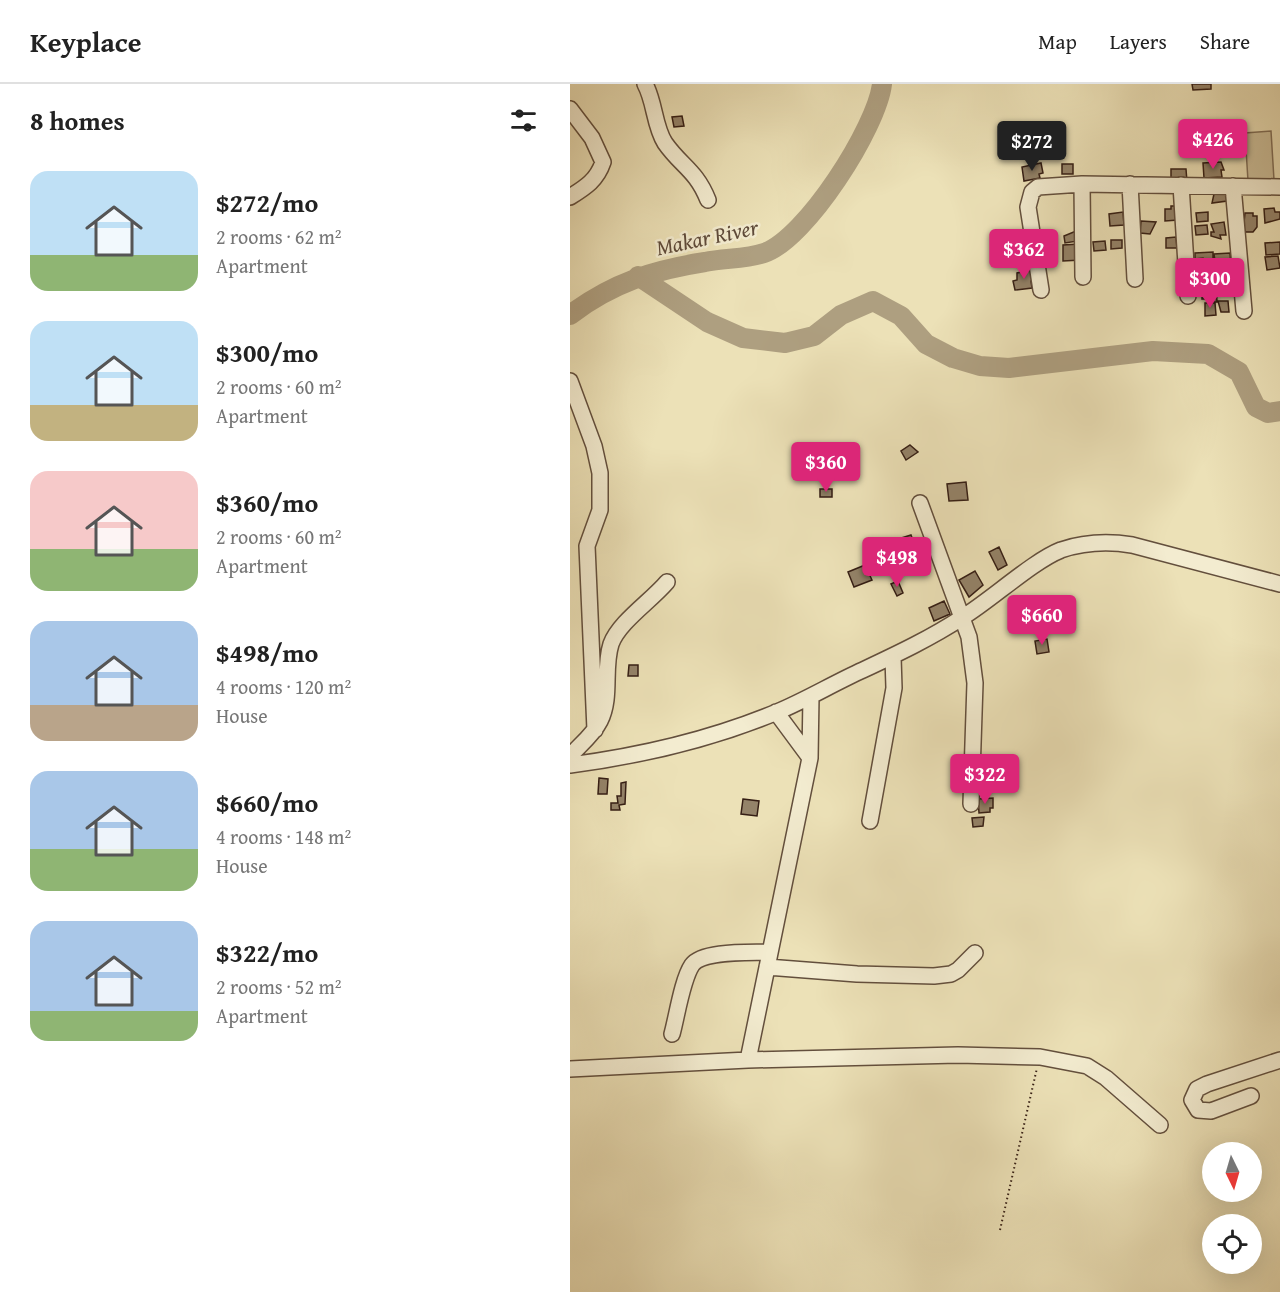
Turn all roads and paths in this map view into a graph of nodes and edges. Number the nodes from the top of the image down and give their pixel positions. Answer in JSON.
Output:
{"nodes":[{"id":1,"x":645,"y":84,"type":"edge"},
{"id":2,"x":570,"y":109,"type":"edge"},
{"id":3,"x":1082,"y":184,"type":"junction"},
{"id":4,"x":1130,"y":184,"type":"junction"},
{"id":5,"x":1181,"y":185,"type":"junction"},
{"id":6,"x":1233,"y":186,"type":"junction"},
{"id":7,"x":1280,"y":186,"type":"edge"},
{"id":8,"x":570,"y":197,"type":"edge"},
{"id":9,"x":708,"y":200,"type":"dead end"},
{"id":10,"x":1083,"y":277,"type":"dead end"},
{"id":11,"x":1135,"y":279,"type":"dead end"},
{"id":12,"x":1041,"y":290,"type":"dead end"},
{"id":13,"x":1188,"y":296,"type":"dead end"},
{"id":14,"x":1244,"y":311,"type":"dead end"},
{"id":15,"x":570,"y":381,"type":"edge"},
{"id":16,"x":920,"y":502,"type":"dead end"},
{"id":17,"x":667,"y":582,"type":"dead end"},
{"id":18,"x":1280,"y":584,"type":"edge"},
{"id":19,"x":964,"y":617,"type":"junction"},
{"id":20,"x":893,"y":657,"type":"junction"},
{"id":21,"x":811,"y":696,"type":"junction"},
{"id":22,"x":776,"y":712,"type":"junction"},
{"id":23,"x":595,"y":730,"type":"junction"},
{"id":24,"x":570,"y":756,"type":"edge"},
{"id":25,"x":810,"y":758,"type":"junction"},
{"id":26,"x":570,"y":765,"type":"edge"},
{"id":27,"x":971,"y":804,"type":"dead end"},
{"id":28,"x":870,"y":821,"type":"dead end"},
{"id":29,"x":975,"y":953,"type":"dead end"},
{"id":30,"x":769,"y":959,"type":"junction"},
{"id":31,"x":672,"y":1034,"type":"dead end"},
{"id":32,"x":1040,"y":1057,"type":"junction"},
{"id":33,"x":748,"y":1060,"type":"junction"},
{"id":34,"x":1280,"y":1060,"type":"edge"},
{"id":35,"x":570,"y":1070,"type":"edge"},
{"id":36,"x":1251,"y":1096,"type":"dead end"},
{"id":37,"x":1160,"y":1125,"type":"dead end"},
{"id":38,"x":1000,"y":1230,"type":"dead end"}],
"edges":[{"from":1,"to":9,"type":"street"},
{"from":2,"to":8,"type":"street"},
{"from":3,"to":4,"type":"street"},
{"from":3,"to":10,"type":"street"},
{"from":3,"to":12,"type":"street"},
{"from":4,"to":5,"type":"street"},
{"from":4,"to":11,"type":"street"},
{"from":5,"to":6,"type":"street"},
{"from":5,"to":13,"type":"street"},
{"from":6,"to":7,"type":"street"},
{"from":6,"to":14,"type":"street"},
{"from":15,"to":23,"type":"street"},
{"from":16,"to":19,"type":"street"},
{"from":17,"to":23,"type":"street"},
{"from":18,"to":19,"type":"street"},
{"from":19,"to":20,"type":"street"},
{"from":19,"to":27,"type":"street"},
{"from":20,"to":21,"type":"street"},
{"from":20,"to":28,"type":"street"},
{"from":21,"to":22,"type":"street"},
{"from":21,"to":25,"type":"street"},
{"from":22,"to":25,"type":"street"},
{"from":22,"to":26,"type":"street"},
{"from":23,"to":24,"type":"street"},
{"from":25,"to":30,"type":"street"},
{"from":29,"to":30,"type":"street"},
{"from":30,"to":31,"type":"street"},
{"from":30,"to":33,"type":"street"},
{"from":32,"to":33,"type":"street"},
{"from":32,"to":37,"type":"street"},
{"from":32,"to":38,"type":"path"},
{"from":33,"to":35,"type":"street"},
{"from":34,"to":36,"type":"street"}]}
